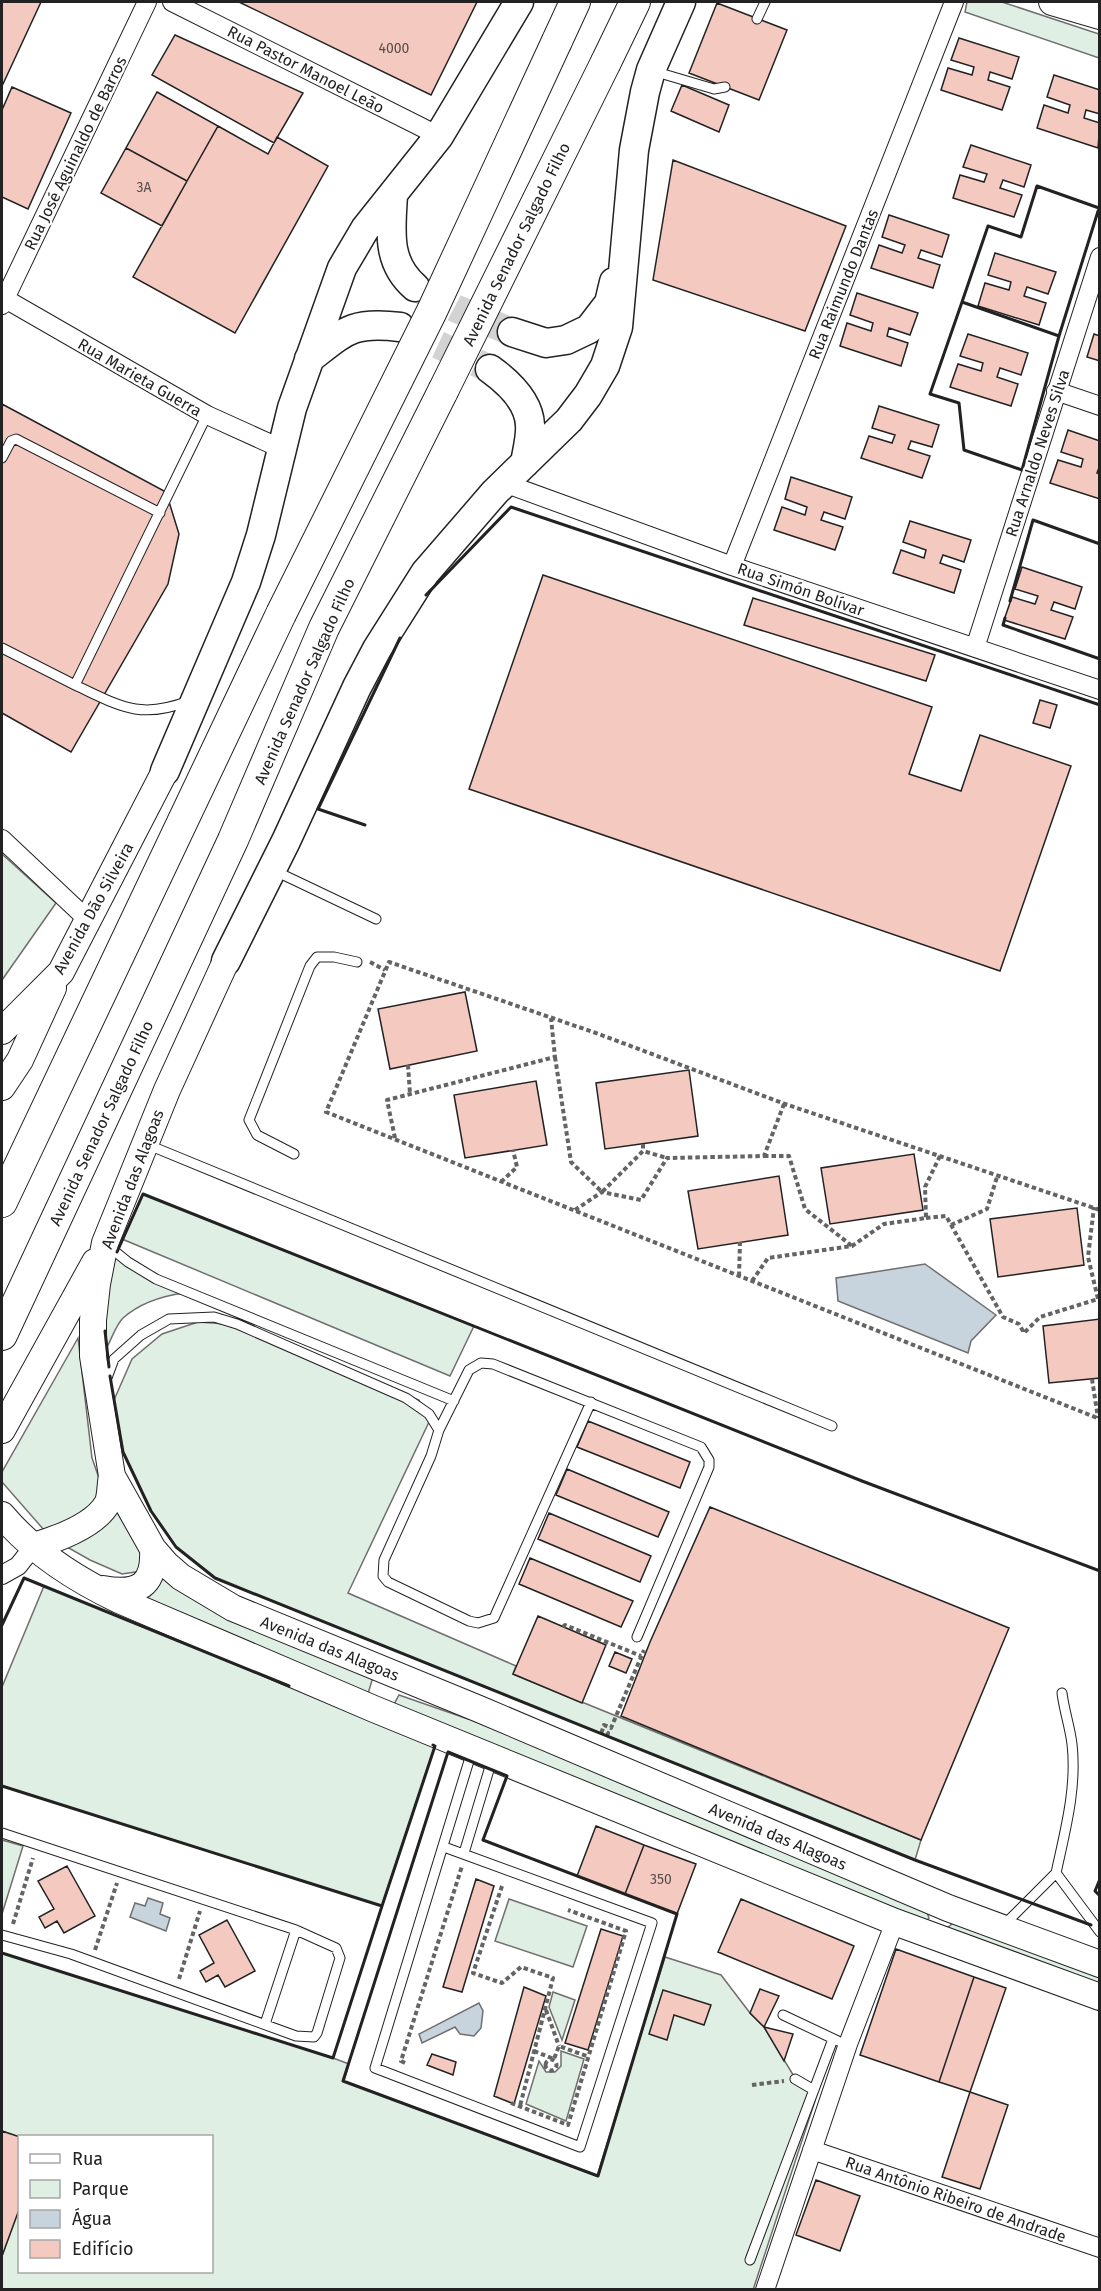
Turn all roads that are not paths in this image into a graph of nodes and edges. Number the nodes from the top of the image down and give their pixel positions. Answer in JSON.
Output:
{"nodes":[{"id":1,"x":147,"y":2,"type":"edge"},
{"id":2,"x":172,"y":2,"type":"edge"},
{"id":3,"x":519,"y":2,"type":"edge"},
{"id":4,"x":575,"y":2,"type":"edge"},
{"id":5,"x":634,"y":2,"type":"edge"},
{"id":6,"x":681,"y":2,"type":"edge"},
{"id":7,"x":763,"y":2,"type":"edge"},
{"id":8,"x":954,"y":2,"type":"edge"},
{"id":9,"x":1052,"y":2,"type":"edge"},
{"id":10,"x":1100,"y":16,"type":"edge"},
{"id":11,"x":757,"y":19,"type":"dead end"},
{"id":12,"x":651,"y":70,"type":"junction"},
{"id":13,"x":725,"y":87,"type":"dead end"},
{"id":14,"x":440,"y":136,"type":"junction"},
{"id":15,"x":393,"y":195,"type":"junction"},
{"id":16,"x":625,"y":235,"type":"junction"},
{"id":17,"x":1100,"y":257,"type":"edge"},
{"id":18,"x":1096,"y":284,"type":"edge"},
{"id":19,"x":415,"y":287,"type":"tunnel mouth"},
{"id":20,"x":3,"y":300,"type":"edge"},
{"id":21,"x":400,"y":327,"type":"tunnel mouth"},
{"id":22,"x":512,"y":332,"type":"tunnel mouth"},
{"id":23,"x":309,"y":359,"type":"junction"},
{"id":24,"x":490,"y":369,"type":"tunnel mouth"},
{"id":25,"x":1056,"y":391,"type":"junction"},
{"id":26,"x":1100,"y":406,"type":"edge"},
{"id":27,"x":207,"y":415,"type":"junction"},
{"id":28,"x":282,"y":449,"type":"junction"},
{"id":29,"x":2,"y":458,"type":"edge"},
{"id":30,"x":525,"y":463,"type":"junction"},
{"id":31,"x":504,"y":483,"type":"junction"},
{"id":32,"x":160,"y":513,"type":"junction"},
{"id":33,"x":732,"y":566,"type":"junction"},
{"id":34,"x":2,"y":648,"type":"edge"},
{"id":35,"x":975,"y":648,"type":"junction"},
{"id":36,"x":75,"y":686,"type":"junction"},
{"id":37,"x":1100,"y":690,"type":"edge"},
{"id":38,"x":197,"y":698,"type":"junction"},
{"id":39,"x":165,"y":771,"type":"joint"},
{"id":40,"x":2,"y":839,"type":"edge"},
{"id":41,"x":271,"y":869,"type":"junction"},
{"id":42,"x":376,"y":919,"type":"dead end"},
{"id":43,"x":88,"y":920,"type":"junction"},
{"id":44,"x":226,"y":961,"type":"joint"},
{"id":45,"x":357,"y":963,"type":"dead end"},
{"id":46,"x":61,"y":972,"type":"junction"},
{"id":47,"x":2,"y":1031,"type":"edge"},
{"id":48,"x":2,"y":1087,"type":"edge"},
{"id":49,"x":147,"y":1144,"type":"junction"},
{"id":50,"x":294,"y":1154,"type":"dead end"},
{"id":51,"x":2,"y":1202,"type":"edge"},
{"id":52,"x":105,"y":1243,"type":"junction"},
{"id":53,"x":2,"y":1335,"type":"edge"},
{"id":54,"x":454,"y":1401,"type":"junction"},
{"id":55,"x":99,"y":1402,"type":"junction"},
{"id":56,"x":591,"y":1402,"type":"junction"},
{"id":57,"x":832,"y":1426,"type":"dead end"},
{"id":58,"x":2,"y":1430,"type":"edge"},
{"id":59,"x":439,"y":1430,"type":"junction"},
{"id":60,"x":112,"y":1476,"type":"junction"},
{"id":61,"x":2,"y":1515,"type":"edge"},
{"id":62,"x":34,"y":1546,"type":"junction"},
{"id":63,"x":153,"y":1549,"type":"junction"},
{"id":64,"x":2,"y":1575,"type":"edge"},
{"id":65,"x":91,"y":1587,"type":"junction"},
{"id":66,"x":637,"y":1637,"type":"dead end"},
{"id":67,"x":1062,"y":1693,"type":"dead end"},
{"id":68,"x":374,"y":1709,"type":"junction"},
{"id":69,"x":479,"y":1709,"type":"junction"},
{"id":70,"x":483,"y":1753,"type":"junction"},
{"id":71,"x":2,"y":1833,"type":"edge"},
{"id":72,"x":444,"y":1846,"type":"junction"},
{"id":73,"x":464,"y":1853,"type":"junction"},
{"id":74,"x":1056,"y":1873,"type":"junction"},
{"id":75,"x":948,"y":1908,"type":"junction"},
{"id":76,"x":895,"y":1922,"type":"junction"},
{"id":77,"x":1001,"y":1928,"type":"junction"},
{"id":78,"x":296,"y":1930,"type":"junction"},
{"id":79,"x":1100,"y":1932,"type":"edge"},
{"id":80,"x":2,"y":1935,"type":"edge"},
{"id":81,"x":935,"y":1938,"type":"junction"},
{"id":82,"x":1100,"y":1964,"type":"edge"},
{"id":83,"x":1100,"y":1997,"type":"edge"},
{"id":84,"x":783,"y":2015,"type":"dead end"},
{"id":85,"x":265,"y":2024,"type":"junction"},
{"id":86,"x":841,"y":2042,"type":"junction"},
{"id":87,"x":795,"y":2079,"type":"road end"},
{"id":88,"x":814,"y":2090,"type":"junction"},
{"id":89,"x":812,"y":2150,"type":"junction"},
{"id":90,"x":1100,"y":2248,"type":"edge"},
{"id":91,"x":750,"y":2260,"type":"dead end"},
{"id":92,"x":765,"y":2289,"type":"edge"}],
"edges":[{"from":1,"to":20,"type":"street","name":"Rua José Aguinaldo de Barros"},
{"from":2,"to":14,"type":"street","name":"Rua Pastor Manoel Leão"},
{"from":3,"to":14,"type":"main road"},
{"from":4,"to":51,"type":"highway","bridge":true},
{"from":5,"to":53,"type":"highway","name":"Avenida Senador Salgado Filho","bridge":true},
{"from":6,"to":12,"type":"main road"},
{"from":7,"to":11,"type":"lane"},
{"from":8,"to":33,"type":"street","name":"Rua Raimundo Dantas"},
{"from":9,"to":10,"type":"main road"},
{"from":12,"to":13,"type":"lane"},
{"from":12,"to":16,"type":"main road"},
{"from":14,"to":15,"type":"main road"},
{"from":15,"to":19,"type":"main road"},
{"from":15,"to":23,"type":"main road"},
{"from":16,"to":22,"type":"main road"},
{"from":16,"to":30,"type":"main road"},
{"from":17,"to":18,"type":"street","name":"Rua Arnaldo Neves Silva"},
{"from":18,"to":25,"type":"street","name":"Rua Arnaldo Neves Silva"},
{"from":20,"to":27,"type":"street","name":"Rua Marieta Guerra"},
{"from":21,"to":23,"type":"main road"},
{"from":23,"to":28,"type":"main road"},
{"from":24,"to":30,"type":"main road"},
{"from":25,"to":26,"type":"street"},
{"from":25,"to":35,"type":"street","name":"Rua Arnaldo Neves Silva"},
{"from":27,"to":28,"type":"street","name":"Rua Marieta Guerra"},
{"from":27,"to":32,"type":"lane"},
{"from":28,"to":38,"type":"main road"},
{"from":29,"to":32,"type":"lane"},
{"from":30,"to":31,"type":"main road"},
{"from":31,"to":33,"type":"street","name":"Rua Simón Bolívar"},
{"from":31,"to":41,"type":"main road"},
{"from":32,"to":36,"type":"lane"},
{"from":33,"to":35,"type":"street","name":"Rua Simón Bolívar"},
{"from":34,"to":36,"type":"lane"},
{"from":35,"to":37,"type":"street","name":"Rua Simón Bolívar"},
{"from":36,"to":38,"type":"lane"},
{"from":38,"to":39,"type":"main road"},
{"from":39,"to":43,"type":"main road","name":"Avenida Dão Silveira"},
{"from":40,"to":43,"type":"street"},
{"from":41,"to":42,"type":"lane"},
{"from":41,"to":44,"type":"main road"},
{"from":43,"to":46,"type":"main road","name":"Avenida Dão Silveira"},
{"from":44,"to":49,"type":"main road","name":"Avenida das Alagoas"},
{"from":45,"to":50,"type":"lane"},
{"from":46,"to":47,"type":"main road","name":"Avenida Dão Silveira"},
{"from":46,"to":48,"type":"main road"},
{"from":49,"to":52,"type":"main road","name":"Avenida das Alagoas"},
{"from":49,"to":57,"type":"lane"},
{"from":52,"to":54,"type":"lane"},
{"from":52,"to":55,"type":"main road","name":"Avenida das Alagoas"},
{"from":52,"to":58,"type":"main road"},
{"from":54,"to":56,"type":"lane"},
{"from":54,"to":59,"type":"lane"},
{"from":55,"to":59,"type":"lane"},
{"from":55,"to":60,"type":"main road","name":"Avenida das Alagoas"},
{"from":56,"to":59,"type":"lane"},
{"from":56,"to":66,"type":"lane"},
{"from":60,"to":62,"type":"main road"},
{"from":60,"to":63,"type":"main road","name":"Avenida das Alagoas"},
{"from":61,"to":62,"type":"main road"},
{"from":62,"to":64,"type":"street"},
{"from":62,"to":65,"type":"main road"},
{"from":63,"to":65,"type":"main road"},
{"from":63,"to":69,"type":"main road","name":"Avenida das Alagoas"},
{"from":65,"to":68,"type":"main road"},
{"from":67,"to":74,"type":"lane"},
{"from":68,"to":69,"type":"main road"},
{"from":68,"to":70,"type":"main road"},
{"from":69,"to":75,"type":"main road","name":"Avenida das Alagoas"},
{"from":70,"to":72,"type":"lane"},
{"from":70,"to":73,"type":"lane"},
{"from":70,"to":76,"type":"main road"},
{"from":71,"to":78,"type":"lane"},
{"from":72,"to":73,"type":"lane"},
{"from":72,"to":73,"type":"lane"},
{"from":74,"to":77,"type":"lane"},
{"from":74,"to":79,"type":"lane"},
{"from":75,"to":77,"type":"main road","name":"Avenida das Alagoas"},
{"from":75,"to":81,"type":"main road"},
{"from":76,"to":81,"type":"main road"},
{"from":76,"to":86,"type":"street"},
{"from":77,"to":82,"type":"main road","name":"Avenida das Alagoas"},
{"from":78,"to":85,"type":"lane"},
{"from":78,"to":85,"type":"lane"},
{"from":80,"to":85,"type":"lane"},
{"from":81,"to":83,"type":"main road"},
{"from":84,"to":86,"type":"lane"},
{"from":86,"to":88,"type":"lane"},
{"from":86,"to":89,"type":"street"},
{"from":87,"to":88,"type":"lane"},
{"from":88,"to":91,"type":"lane"},
{"from":89,"to":90,"type":"street","name":"Rua Antônio Ribeiro de Andrade"},
{"from":89,"to":92,"type":"street"}]}
